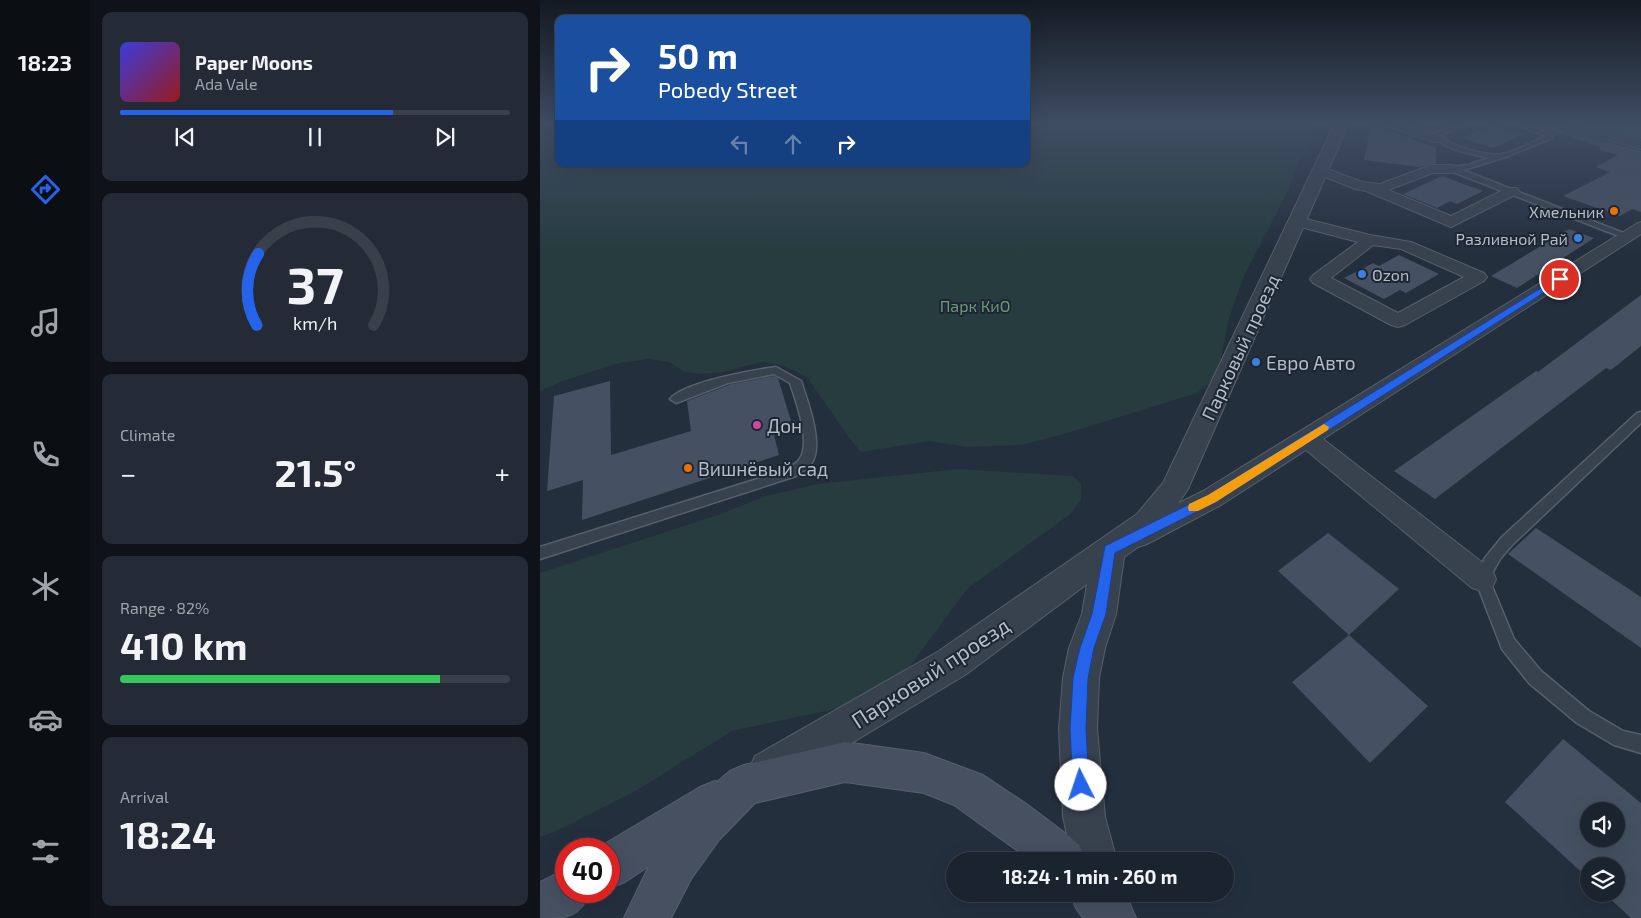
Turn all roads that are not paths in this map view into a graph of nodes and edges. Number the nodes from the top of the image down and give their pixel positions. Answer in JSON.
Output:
{"nodes":[{"id":1,"x":1322,"y":166,"type":"edge"},
{"id":2,"x":1473,"y":166,"type":"edge"},
{"id":3,"x":1469,"y":167,"type":"junction"},
{"id":4,"x":1452,"y":169,"type":"junction"},
{"id":5,"x":1320,"y":170,"type":"junction"},
{"id":6,"x":1479,"y":178,"type":"junction"},
{"id":7,"x":1371,"y":188,"type":"junction"},
{"id":8,"x":1512,"y":191,"type":"junction"},
{"id":9,"x":1298,"y":222,"type":"junction"},
{"id":10,"x":1634,"y":232,"type":"edge"},
{"id":11,"x":1370,"y":240,"type":"junction"},
{"id":12,"x":676,"y":399,"type":"dead end"},
{"id":13,"x":1639,"y":422,"type":"edge"},
{"id":14,"x":1306,"y":438,"type":"junction"},
{"id":15,"x":1109,"y":550,"type":"junction"},
{"id":16,"x":540,"y":553,"type":"edge"},
{"id":17,"x":1482,"y":579,"type":"junction"},
{"id":18,"x":1641,"y":744,"type":"edge"},
{"id":19,"x":744,"y":784,"type":"junction"},
{"id":20,"x":1055,"y":852,"type":"edge"},
{"id":21,"x":1093,"y":852,"type":"edge"},
{"id":22,"x":620,"y":859,"type":"edge"},
{"id":23,"x":555,"y":899,"type":"edge"},
{"id":24,"x":1100,"y":902,"type":"edge"},
{"id":25,"x":1108,"y":902,"type":"edge"},
{"id":26,"x":540,"y":908,"type":"edge"},
{"id":27,"x":647,"y":918,"type":"edge"},
{"id":28,"x":1113,"y":918,"type":"edge"}],
"edges":[{"from":1,"to":5,"type":"street","name":"Парковый проезд"},
{"from":2,"to":3,"type":"lane"},
{"from":3,"to":4,"type":"lane"},
{"from":3,"to":6,"type":"lane"},
{"from":4,"to":6,"type":"lane"},
{"from":4,"to":7,"type":"street"},
{"from":5,"to":7,"type":"street"},
{"from":5,"to":9,"type":"street","name":"Парковый проезд"},
{"from":6,"to":8,"type":"lane"},
{"from":7,"to":8,"type":"street"},
{"from":8,"to":10,"type":"lane"},
{"from":9,"to":11,"type":"street"},
{"from":9,"to":15,"type":"street","name":"Парковый проезд"},
{"from":10,"to":14,"type":"street"},
{"from":11,"to":11,"type":"street"},
{"from":12,"to":16,"type":"lane"},
{"from":13,"to":17,"type":"lane"},
{"from":14,"to":15,"type":"street"},
{"from":14,"to":17,"type":"street"},
{"from":15,"to":19,"type":"street","name":"Парковый проезд"},
{"from":15,"to":21,"type":"street"},
{"from":17,"to":18,"type":"lane"},
{"from":19,"to":20,"type":"main road"},
{"from":19,"to":22,"type":"main road"},
{"from":19,"to":27,"type":"main road"},
{"from":23,"to":26,"type":"main road"},
{"from":24,"to":28,"type":"main road"},
{"from":25,"to":28,"type":"street"}]}
